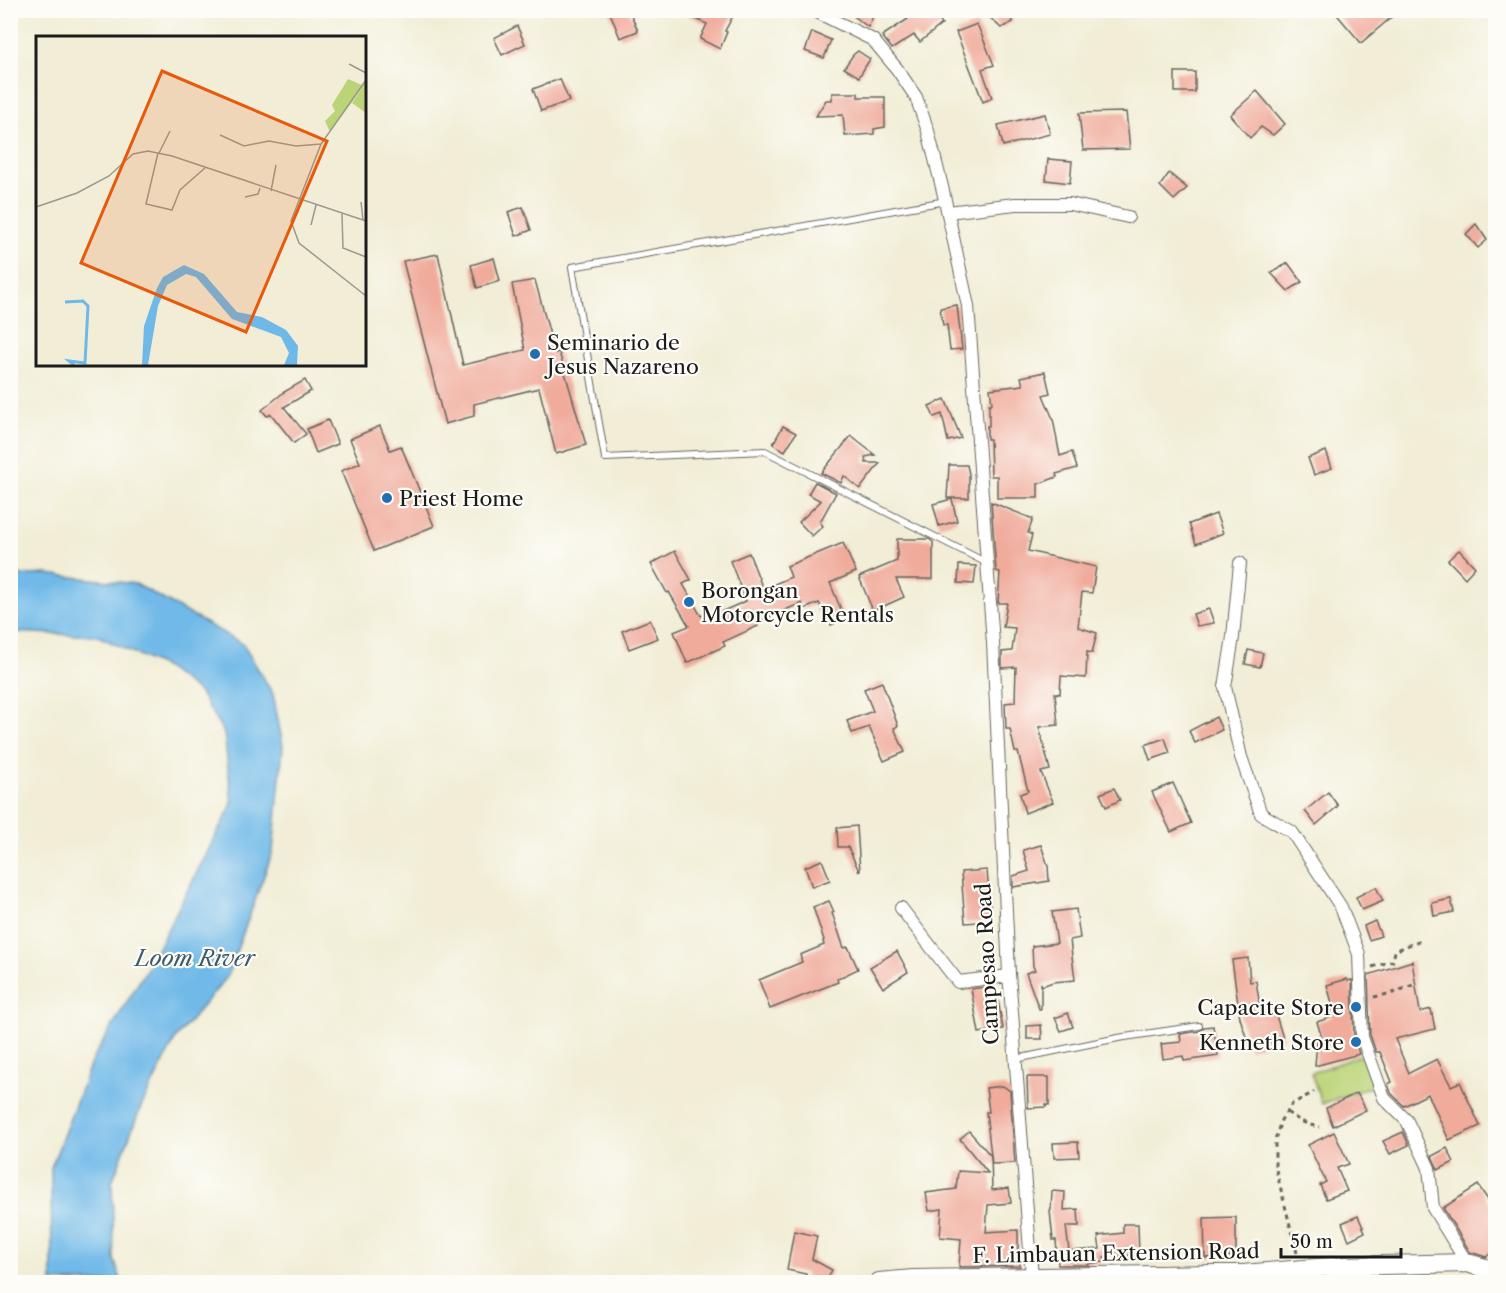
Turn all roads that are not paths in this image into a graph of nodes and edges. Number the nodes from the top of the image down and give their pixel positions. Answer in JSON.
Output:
{"nodes":[{"id":1,"x":813,"y":10,"type":"edge"},
{"id":2,"x":947,"y":207,"type":"junction"},
{"id":3,"x":1128,"y":217,"type":"dead end"},
{"id":4,"x":987,"y":563,"type":"junction"},
{"id":5,"x":1240,"y":563,"type":"dead end"},
{"id":6,"x":901,"y":908,"type":"dead end"},
{"id":7,"x":1009,"y":976,"type":"junction"},
{"id":8,"x":1199,"y":1026,"type":"dead end"},
{"id":9,"x":1015,"y":1059,"type":"junction"},
{"id":10,"x":1467,"y":1263,"type":"junction"},
{"id":11,"x":1496,"y":1271,"type":"edge"},
{"id":12,"x":1032,"y":1280,"type":"edge"},
{"id":13,"x":879,"y":1282,"type":"edge"}],
"edges":[{"from":1,"to":2,"type":"street","name":"Campesao Road"},
{"from":2,"to":3,"type":"street"},
{"from":2,"to":4,"type":"street","name":"Campesao Road"},
{"from":2,"to":4,"type":"lane"},
{"from":4,"to":7,"type":"street","name":"Campesao Road"},
{"from":5,"to":10,"type":"street"},
{"from":6,"to":7,"type":"street"},
{"from":7,"to":9,"type":"street","name":"Campesao Road"},
{"from":8,"to":9,"type":"lane"},
{"from":9,"to":12,"type":"street","name":"Campesao Road"},
{"from":10,"to":11,"type":"street","name":"F. Limbauan Extension Road"},
{"from":10,"to":12,"type":"street","name":"F. Limbauan Extension Road"},
{"from":12,"to":13,"type":"street","name":"F. Limbauan Extension Road"}]}
